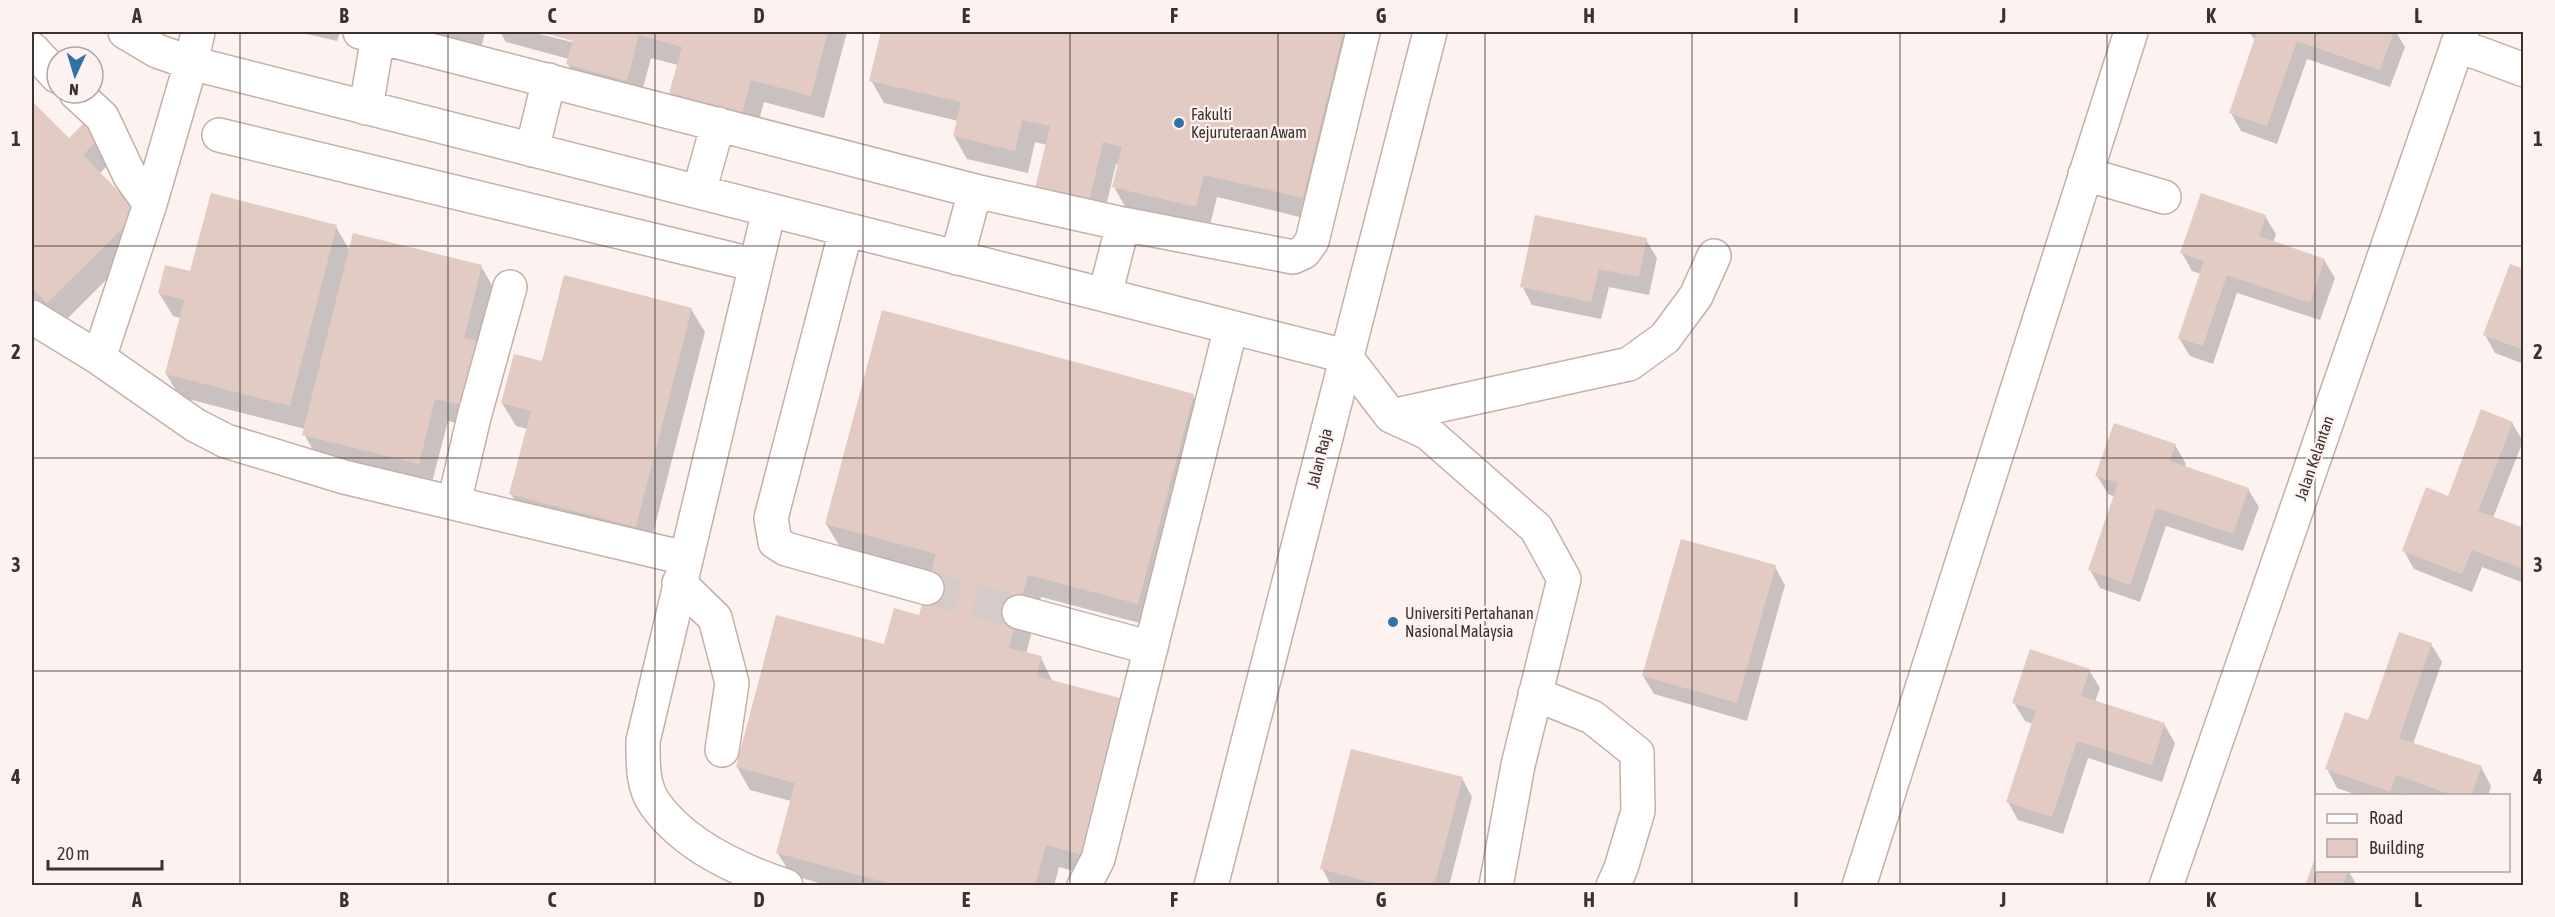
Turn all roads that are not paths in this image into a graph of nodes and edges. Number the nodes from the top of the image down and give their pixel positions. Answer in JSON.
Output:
{"nodes":[{"id":1,"x":125,"y":32,"type":"edge"},
{"id":2,"x":198,"y":32,"type":"edge"},
{"id":3,"x":1363,"y":32,"type":"edge"},
{"id":4,"x":1430,"y":32,"type":"edge"},
{"id":5,"x":2132,"y":32,"type":"edge"},
{"id":6,"x":369,"y":34,"type":"edge"},
{"id":7,"x":2460,"y":38,"type":"edge"},
{"id":8,"x":32,"y":49,"type":"edge"},
{"id":9,"x":45,"y":63,"type":"edge"},
{"id":10,"x":192,"y":63,"type":"junction"},
{"id":11,"x":2523,"y":70,"type":"edge"},
{"id":12,"x":549,"y":80,"type":"junction"},
{"id":13,"x":89,"y":105,"type":"edge"},
{"id":14,"x":366,"y":108,"type":"junction"},
{"id":15,"x":718,"y":124,"type":"junction"},
{"id":16,"x":219,"y":135,"type":"dead end"},
{"id":17,"x":532,"y":150,"type":"junction"},
{"id":18,"x":2085,"y":174,"type":"junction"},
{"id":19,"x":975,"y":191,"type":"junction"},
{"id":20,"x":699,"y":192,"type":"junction"},
{"id":21,"x":2164,"y":197,"type":"dead end"},
{"id":22,"x":150,"y":204,"type":"junction"},
{"id":23,"x":769,"y":210,"type":"junction"},
{"id":24,"x":1123,"y":224,"type":"junction"},
{"id":25,"x":846,"y":230,"type":"junction"},
{"id":26,"x":1714,"y":256,"type":"dead end"},
{"id":27,"x":957,"y":258,"type":"junction"},
{"id":28,"x":756,"y":265,"type":"junction"},
{"id":29,"x":510,"y":287,"type":"dead end"},
{"id":30,"x":1105,"y":296,"type":"junction"},
{"id":31,"x":32,"y":317,"type":"edge"},
{"id":32,"x":1231,"y":327,"type":"junction"},
{"id":33,"x":1345,"y":356,"type":"junction"},
{"id":34,"x":99,"y":358,"type":"junction"},
{"id":35,"x":1391,"y":416,"type":"junction"},
{"id":36,"x":454,"y":503,"type":"junction"},
{"id":37,"x":682,"y":571,"type":"junction"},
{"id":38,"x":927,"y":588,"type":"tunnel mouth"},
{"id":39,"x":1019,"y":612,"type":"tunnel mouth"},
{"id":40,"x":1151,"y":648,"type":"junction"},
{"id":41,"x":1535,"y":694,"type":"junction"},
{"id":42,"x":722,"y":750,"type":"dead end"},
{"id":43,"x":786,"y":885,"type":"edge"},
{"id":44,"x":1084,"y":885,"type":"edge"},
{"id":45,"x":1211,"y":885,"type":"edge"},
{"id":46,"x":1496,"y":885,"type":"edge"},
{"id":47,"x":1613,"y":885,"type":"edge"},
{"id":48,"x":1859,"y":885,"type":"edge"},
{"id":49,"x":2166,"y":885,"type":"edge"}],
"edges":[{"from":1,"to":10,"type":"street"},
{"from":2,"to":10,"type":"street"},
{"from":3,"to":24,"type":"street"},
{"from":4,"to":33,"type":"street","name":"Jalan Raja"},
{"from":5,"to":18,"type":"street"},
{"from":6,"to":12,"type":"street"},
{"from":6,"to":14,"type":"street"},
{"from":7,"to":11,"type":"street"},
{"from":7,"to":49,"type":"street","name":"Jalan Kelantan"},
{"from":8,"to":9,"type":"street"},
{"from":10,"to":14,"type":"street"},
{"from":10,"to":22,"type":"street"},
{"from":12,"to":15,"type":"street"},
{"from":12,"to":17,"type":"street"},
{"from":13,"to":22,"type":"street"},
{"from":14,"to":17,"type":"street"},
{"from":15,"to":19,"type":"street"},
{"from":15,"to":20,"type":"street"},
{"from":16,"to":28,"type":"street"},
{"from":17,"to":20,"type":"street"},
{"from":18,"to":21,"type":"street"},
{"from":18,"to":48,"type":"street"},
{"from":19,"to":24,"type":"street"},
{"from":19,"to":27,"type":"street"},
{"from":20,"to":23,"type":"street"},
{"from":22,"to":34,"type":"street"},
{"from":23,"to":25,"type":"street"},
{"from":23,"to":28,"type":"street"},
{"from":24,"to":30,"type":"street"},
{"from":25,"to":27,"type":"street"},
{"from":25,"to":38,"type":"street"},
{"from":26,"to":35,"type":"street"},
{"from":27,"to":30,"type":"street"},
{"from":28,"to":37,"type":"street"},
{"from":29,"to":36,"type":"street"},
{"from":30,"to":32,"type":"street"},
{"from":31,"to":34,"type":"street"},
{"from":32,"to":33,"type":"street"},
{"from":32,"to":40,"type":"street"},
{"from":33,"to":35,"type":"street"},
{"from":33,"to":45,"type":"street","name":"Jalan Raja"},
{"from":34,"to":36,"type":"street"},
{"from":35,"to":41,"type":"street"},
{"from":36,"to":37,"type":"street"},
{"from":37,"to":42,"type":"street"},
{"from":37,"to":43,"type":"street"},
{"from":39,"to":40,"type":"street"},
{"from":40,"to":44,"type":"street"},
{"from":41,"to":46,"type":"street"},
{"from":41,"to":47,"type":"street"}]}
